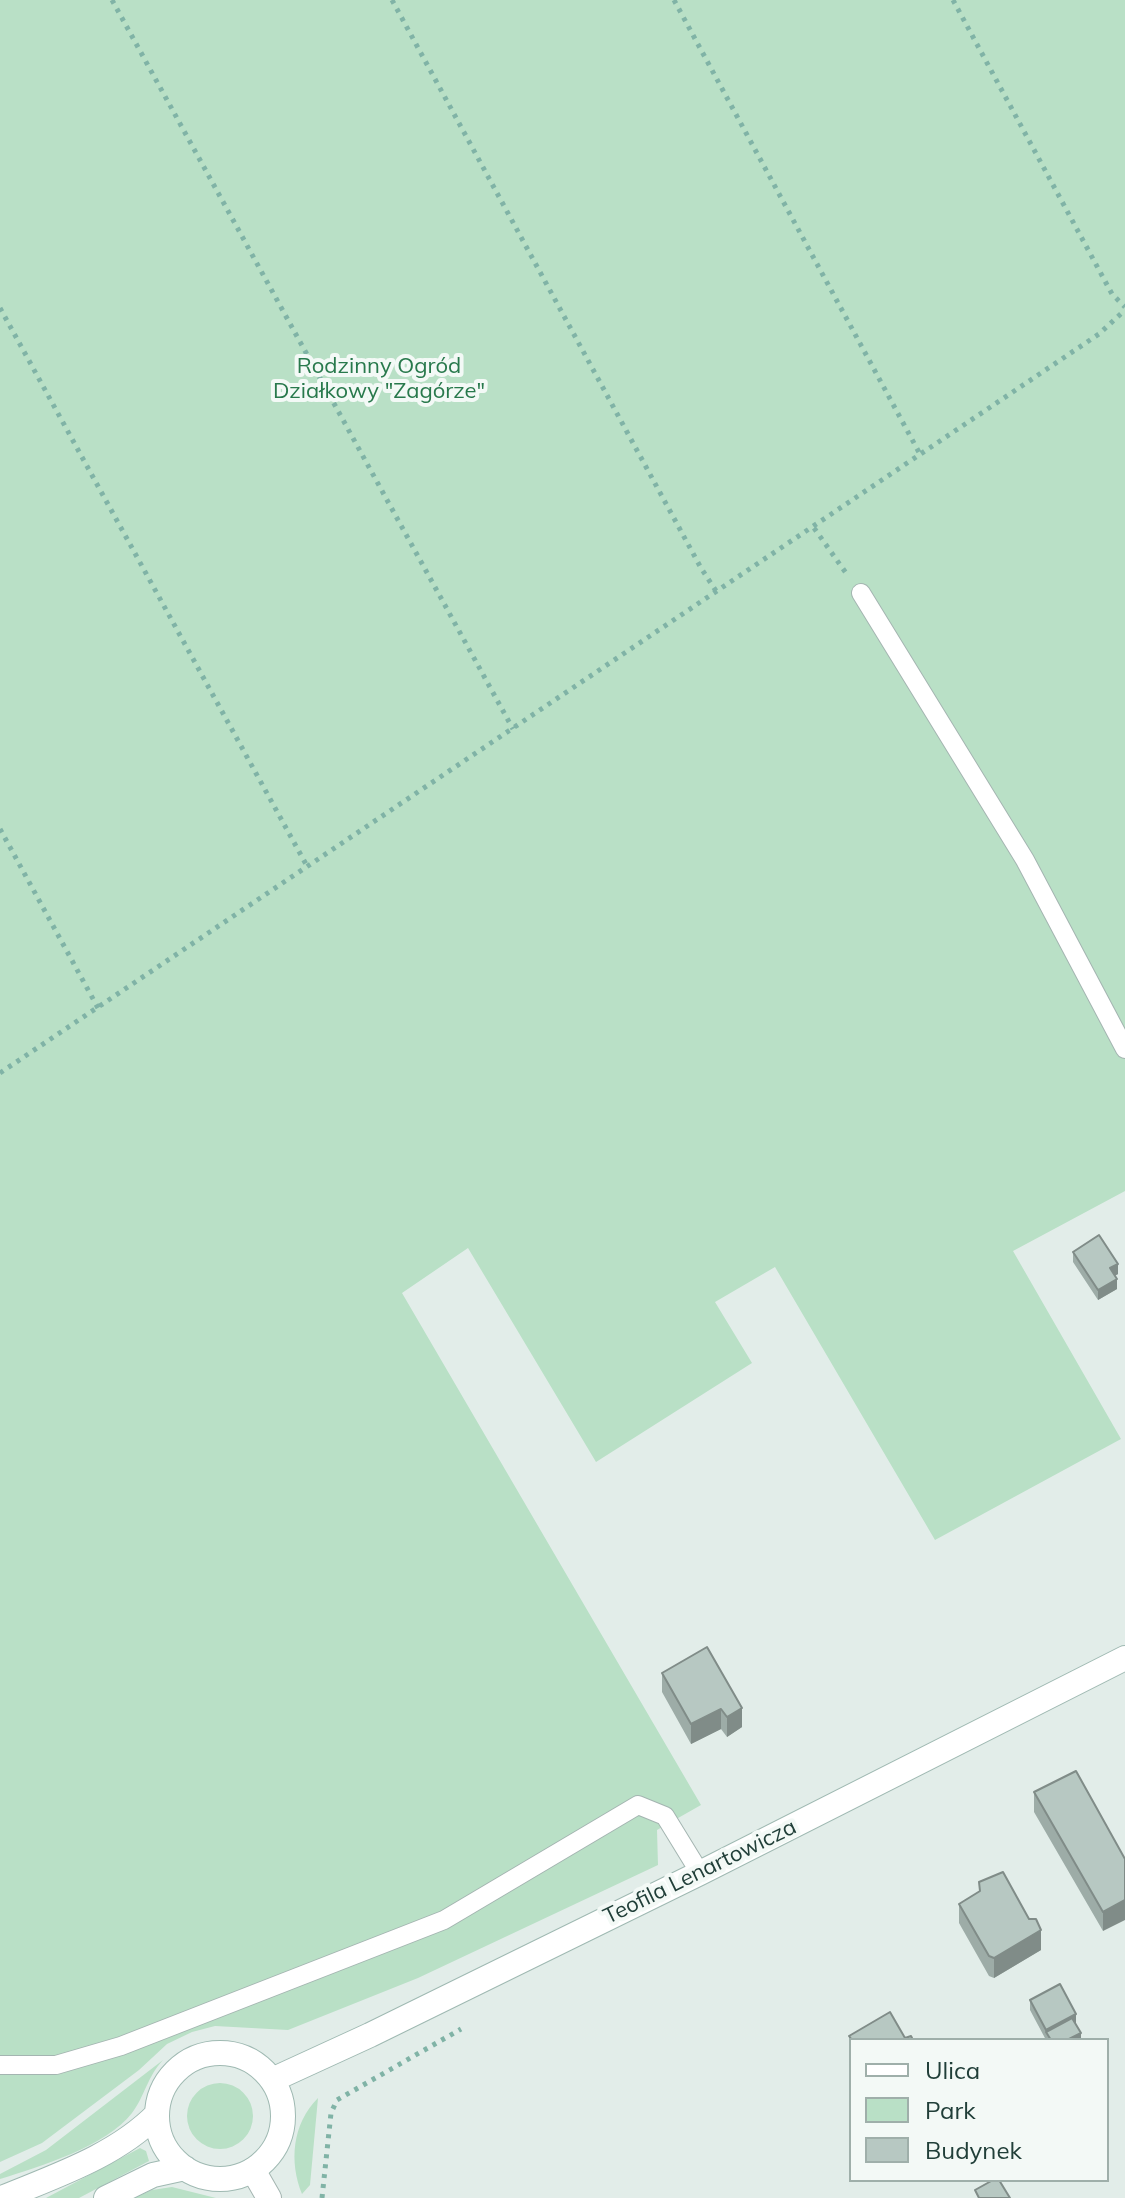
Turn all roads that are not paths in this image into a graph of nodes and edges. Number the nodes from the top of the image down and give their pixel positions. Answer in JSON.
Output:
{"nodes":[{"id":1,"x":861,"y":593,"type":"road end"},
{"id":2,"x":1125,"y":1049,"type":"edge"},
{"id":3,"x":1125,"y":1658,"type":"edge"},
{"id":4,"x":700,"y":1873,"type":"junction"},
{"id":5,"x":0,"y":2065,"type":"edge"},
{"id":6,"x":272,"y":2080,"type":"junction"},
{"id":7,"x":157,"y":2114,"type":"junction"},
{"id":8,"x":185,"y":2168,"type":"junction"},
{"id":9,"x":253,"y":2170,"type":"junction"},
{"id":10,"x":2,"y":2198,"type":"edge"},
{"id":11,"x":106,"y":2198,"type":"edge"},
{"id":12,"x":269,"y":2198,"type":"edge"}],
"edges":[{"from":1,"to":2,"type":"lane"},
{"from":3,"to":4,"type":"street","name":"Teofila Lenartowicza"},
{"from":4,"to":5,"type":"lane"},
{"from":4,"to":6,"type":"street","name":"Teofila Lenartowicza"},
{"from":6,"to":7,"type":"street"},
{"from":6,"to":9,"type":"street"},
{"from":7,"to":8,"type":"street"},
{"from":7,"to":10,"type":"street"},
{"from":8,"to":9,"type":"street"},
{"from":8,"to":11,"type":"street"},
{"from":9,"to":12,"type":"street"}]}
